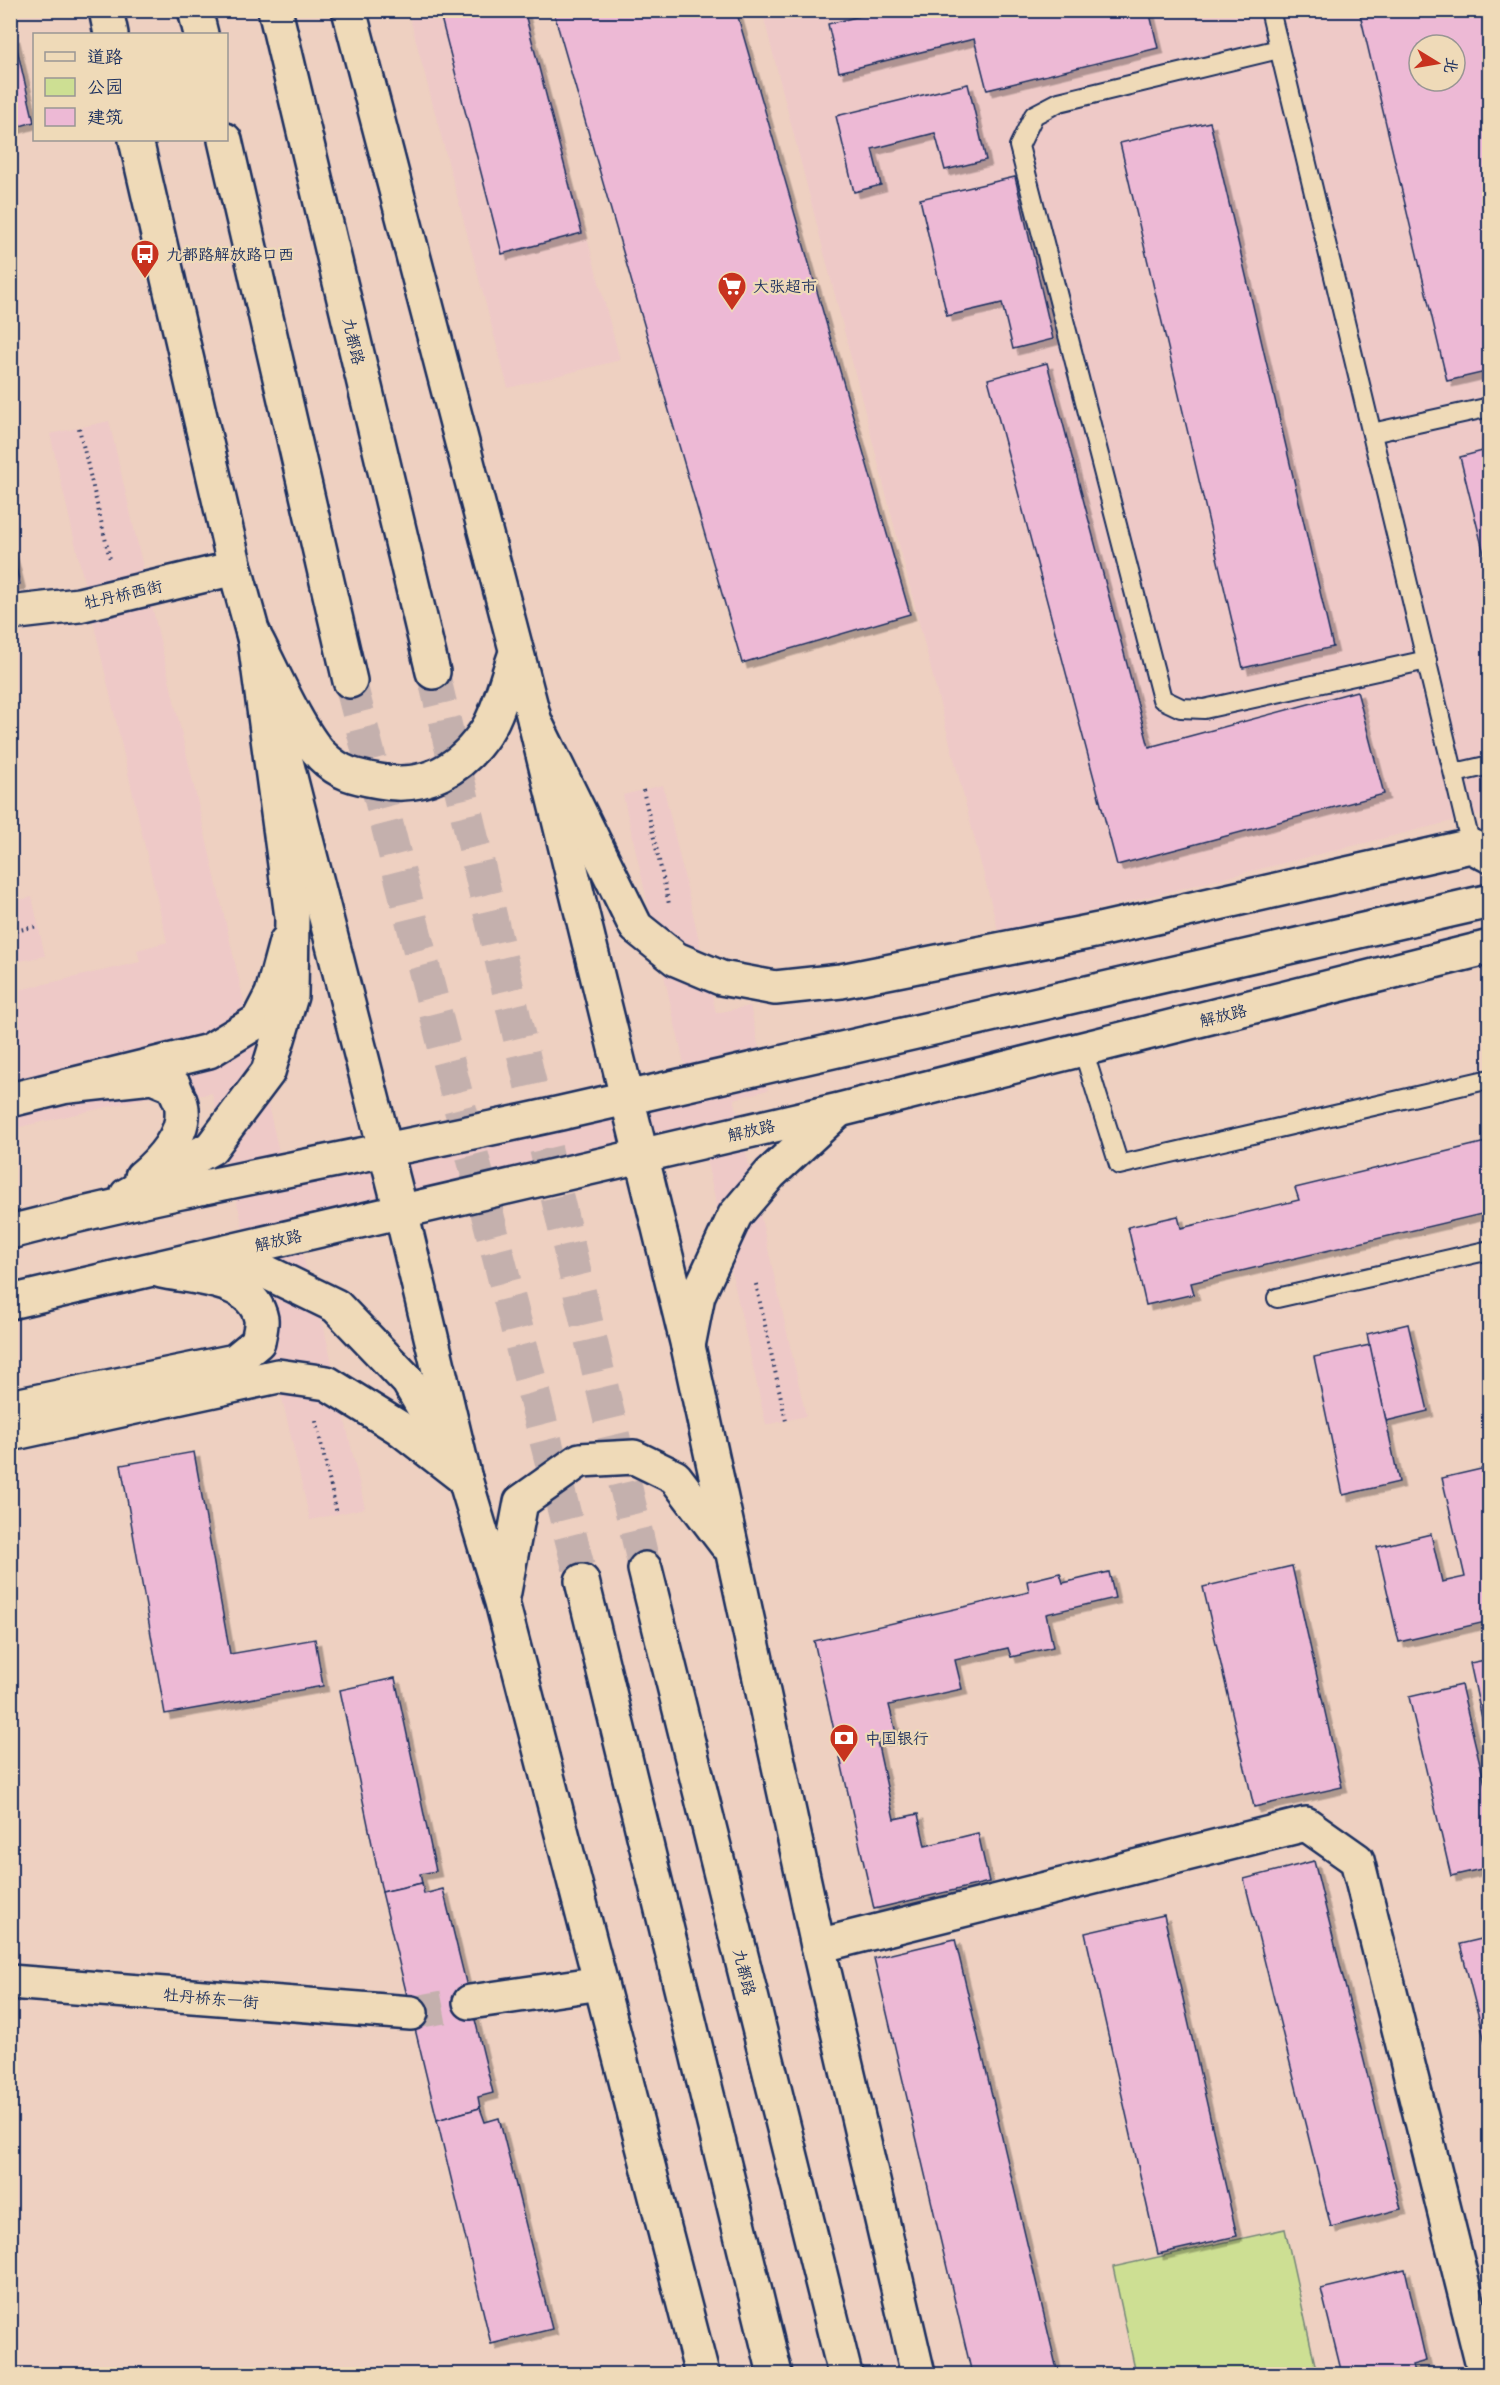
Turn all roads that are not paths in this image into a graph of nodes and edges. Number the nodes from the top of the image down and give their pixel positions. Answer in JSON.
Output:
{"nodes":[{"id":1,"x":106,"y":10,"type":"edge"},
{"id":2,"x":195,"y":10,"type":"edge"},
{"id":3,"x":275,"y":10,"type":"edge"},
{"id":4,"x":349,"y":10,"type":"edge"},
{"id":5,"x":1270,"y":10,"type":"edge"},
{"id":6,"x":111,"y":33,"type":"edge"},
{"id":7,"x":201,"y":33,"type":"edge"},
{"id":8,"x":1279,"y":49,"type":"junction"},
{"id":9,"x":136,"y":141,"type":"edge"},
{"id":10,"x":225,"y":141,"type":"edge"},
{"id":11,"x":1490,"y":407,"type":"edge"},
{"id":12,"x":1372,"y":433,"type":"junction"},
{"id":13,"x":235,"y":568,"type":"junction"},
{"id":14,"x":10,"y":613,"type":"edge"},
{"id":15,"x":254,"y":634,"type":"junction"},
{"id":16,"x":516,"y":653,"type":"junction"},
{"id":17,"x":1427,"y":660,"type":"junction"},
{"id":18,"x":433,"y":672,"type":"tunnel mouth"},
{"id":19,"x":350,"y":681,"type":"tunnel mouth"},
{"id":20,"x":535,"y":722,"type":"junction"},
{"id":21,"x":1490,"y":765,"type":"edge"},
{"id":22,"x":1455,"y":773,"type":"junction"},
{"id":23,"x":1480,"y":851,"type":"edge"},
{"id":24,"x":1490,"y":902,"type":"edge"},
{"id":25,"x":292,"y":917,"type":"junction"},
{"id":26,"x":1490,"y":947,"type":"edge"},
{"id":27,"x":1083,"y":1050,"type":"junction"},
{"id":28,"x":1490,"y":1079,"type":"edge"},
{"id":29,"x":69,"y":1086,"type":"junction"},
{"id":30,"x":628,"y":1099,"type":"junction"},
{"id":31,"x":10,"y":1101,"type":"edge"},
{"id":32,"x":839,"y":1110,"type":"junction"},
{"id":33,"x":386,"y":1152,"type":"junction"},
{"id":34,"x":642,"y":1155,"type":"junction"},
{"id":35,"x":102,"y":1209,"type":"junction"},
{"id":36,"x":401,"y":1211,"type":"junction"},
{"id":37,"x":10,"y":1232,"type":"edge"},
{"id":38,"x":1490,"y":1250,"type":"edge"},
{"id":39,"x":151,"y":1269,"type":"junction"},
{"id":40,"x":1277,"y":1298,"type":"dead end"},
{"id":41,"x":10,"y":1302,"type":"edge"},
{"id":42,"x":688,"y":1346,"type":"junction"},
{"id":43,"x":10,"y":1407,"type":"edge"},
{"id":44,"x":10,"y":1434,"type":"edge"},
{"id":45,"x":465,"y":1479,"type":"junction"},
{"id":46,"x":733,"y":1553,"type":"junction"},
{"id":47,"x":645,"y":1569,"type":"tunnel mouth"},
{"id":48,"x":582,"y":1581,"type":"tunnel mouth"},
{"id":49,"x":502,"y":1602,"type":"junction"},
{"id":50,"x":818,"y":1946,"type":"junction"},
{"id":51,"x":10,"y":1982,"type":"edge"},
{"id":52,"x":601,"y":1983,"type":"junction"},
{"id":53,"x":470,"y":2002,"type":"tunnel mouth"},
{"id":54,"x":411,"y":2013,"type":"tunnel mouth"},
{"id":55,"x":702,"y":2374,"type":"edge"},
{"id":56,"x":775,"y":2374,"type":"edge"},
{"id":57,"x":844,"y":2374,"type":"edge"},
{"id":58,"x":918,"y":2374,"type":"edge"},
{"id":59,"x":1485,"y":2374,"type":"edge"}],
"edges":[{"from":1,"to":6,"type":"main road"},
{"from":2,"to":7,"type":"main road"},
{"from":3,"to":18,"type":"main road","name":"九都路"},
{"from":4,"to":16,"type":"main road"},
{"from":5,"to":8,"type":"lane"},
{"from":8,"to":12,"type":"lane"},
{"from":8,"to":17,"type":"lane"},
{"from":9,"to":13,"type":"main road"},
{"from":10,"to":19,"type":"main road"},
{"from":11,"to":12,"type":"lane"},
{"from":12,"to":17,"type":"lane"},
{"from":13,"to":14,"type":"main road","name":"牡丹桥西街"},
{"from":13,"to":15,"type":"main road"},
{"from":15,"to":16,"type":"main road"},
{"from":15,"to":25,"type":"main road"},
{"from":15,"to":33,"type":"main road"},
{"from":16,"to":20,"type":"main road"},
{"from":17,"to":22,"type":"lane"},
{"from":20,"to":23,"type":"main road"},
{"from":20,"to":30,"type":"main road"},
{"from":21,"to":22,"type":"lane"},
{"from":22,"to":23,"type":"lane"},
{"from":24,"to":30,"type":"main road"},
{"from":25,"to":29,"type":"main road"},
{"from":25,"to":35,"type":"main road"},
{"from":26,"to":27,"type":"main road","name":"解放路"},
{"from":27,"to":28,"type":"lane"},
{"from":27,"to":32,"type":"main road","name":"解放路"},
{"from":29,"to":31,"type":"main road"},
{"from":29,"to":35,"type":"main road"},
{"from":30,"to":33,"type":"main road"},
{"from":30,"to":34,"type":"main road"},
{"from":32,"to":34,"type":"main road","name":"解放路"},
{"from":32,"to":42,"type":"main road"},
{"from":33,"to":35,"type":"main road"},
{"from":33,"to":36,"type":"main road"},
{"from":34,"to":36,"type":"main road","name":"解放路"},
{"from":34,"to":42,"type":"main road"},
{"from":35,"to":37,"type":"main road"},
{"from":36,"to":39,"type":"main road","name":"解放路"},
{"from":36,"to":45,"type":"main road"},
{"from":38,"to":40,"type":"lane"},
{"from":39,"to":41,"type":"main road","name":"解放路"},
{"from":39,"to":43,"type":"main road"},
{"from":39,"to":45,"type":"main road"},
{"from":42,"to":46,"type":"main road"},
{"from":44,"to":45,"type":"main road"},
{"from":45,"to":49,"type":"main road"},
{"from":46,"to":49,"type":"main road"},
{"from":46,"to":50,"type":"main road"},
{"from":47,"to":57,"type":"main road","name":"九都路"},
{"from":48,"to":56,"type":"main road"},
{"from":49,"to":52,"type":"main road"},
{"from":50,"to":58,"type":"main road"},
{"from":50,"to":59,"type":"main road"},
{"from":51,"to":54,"type":"main road","name":"牡丹桥东一街"},
{"from":52,"to":53,"type":"main road"},
{"from":52,"to":55,"type":"main road"}]}
